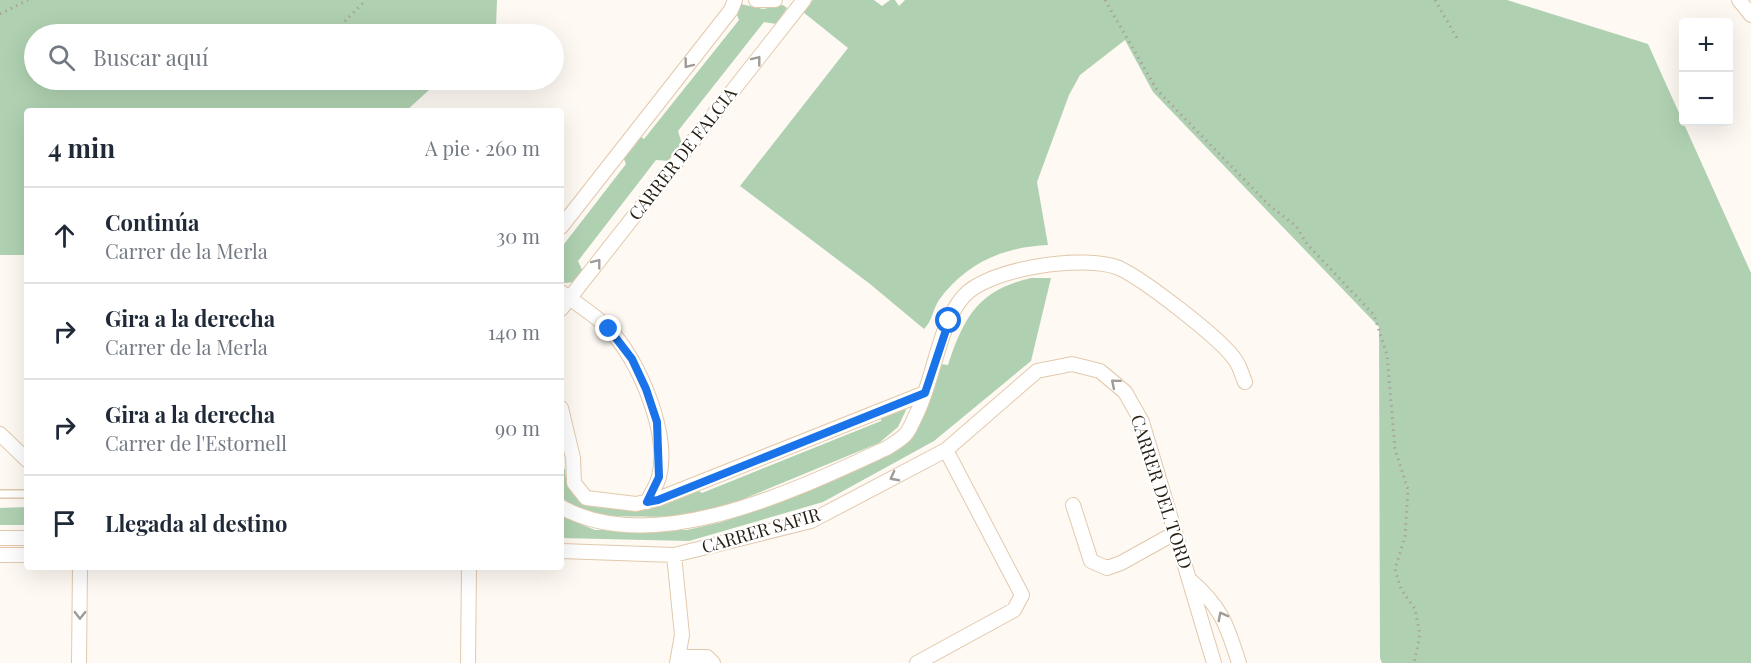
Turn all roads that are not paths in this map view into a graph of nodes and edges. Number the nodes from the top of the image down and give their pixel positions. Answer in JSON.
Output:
{"nodes":[{"id":1,"x":735,"y":0,"type":"edge"},
{"id":2,"x":756,"y":0,"type":"edge"},
{"id":3,"x":775,"y":0,"type":"edge"},
{"id":4,"x":804,"y":0,"type":"edge"},
{"id":5,"x":1739,"y":0,"type":"edge"},
{"id":6,"x":1751,"y":15,"type":"edge"},
{"id":7,"x":564,"y":223,"type":"edge"},
{"id":8,"x":564,"y":300,"type":"edge"},
{"id":9,"x":1245,"y":381,"type":"dead end"},
{"id":10,"x":925,"y":393,"type":"junction"},
{"id":11,"x":564,"y":420,"type":"edge"},
{"id":12,"x":0,"y":434,"type":"edge"},
{"id":13,"x":946,"y":450,"type":"junction"},
{"id":14,"x":24,"y":457,"type":"edge"},
{"id":15,"x":24,"y":494,"type":"edge"},
{"id":16,"x":0,"y":495,"type":"edge"},
{"id":17,"x":647,"y":502,"type":"junction"},
{"id":18,"x":1073,"y":505,"type":"dead end"},
{"id":19,"x":564,"y":508,"type":"edge"},
{"id":20,"x":1175,"y":533,"type":"junction"},
{"id":21,"x":0,"y":538,"type":"edge"},
{"id":22,"x":24,"y":538,"type":"edge"},
{"id":23,"x":564,"y":551,"type":"edge"},
{"id":24,"x":0,"y":555,"type":"edge"},
{"id":25,"x":24,"y":555,"type":"edge"},
{"id":26,"x":674,"y":555,"type":"junction"},
{"id":27,"x":80,"y":570,"type":"edge"},
{"id":28,"x":470,"y":570,"type":"edge"},
{"id":29,"x":1189,"y":579,"type":"junction"},
{"id":30,"x":678,"y":660,"type":"edge"},
{"id":31,"x":79,"y":663,"type":"edge"},
{"id":32,"x":468,"y":663,"type":"edge"},
{"id":33,"x":713,"y":663,"type":"edge"},
{"id":34,"x":917,"y":663,"type":"edge"},
{"id":35,"x":1214,"y":663,"type":"edge"},
{"id":36,"x":1239,"y":663,"type":"edge"}],
"edges":[{"from":1,"to":7,"type":"street","one_way":true},
{"from":2,"to":3,"type":"street"},
{"from":8,"to":4,"type":"street","name":"CARRER DE FALCIA","one_way":true},
{"from":5,"to":6,"type":"street"},
{"from":8,"to":17,"type":"street"},
{"from":9,"to":10,"type":"street"},
{"from":10,"to":17,"type":"street"},
{"from":10,"to":19,"type":"street"},
{"from":11,"to":17,"type":"street"},
{"from":12,"to":14,"type":"street"},
{"from":20,"to":13,"type":"street","name":"CARRER DEL TORD","one_way":true},
{"from":13,"to":26,"type":"street","name":"CARRER SAFIR","one_way":true},
{"from":13,"to":34,"type":"street"},
{"from":15,"to":16,"type":"lane"},
{"from":18,"to":20,"type":"street"},
{"from":20,"to":29,"type":"street","name":"CARRER DEL TORD"},
{"from":21,"to":22,"type":"street"},
{"from":23,"to":26,"type":"street","name":"CARRER SAFIR"},
{"from":24,"to":25,"type":"street"},
{"from":26,"to":30,"type":"street"},
{"from":27,"to":31,"type":"street","one_way":true},
{"from":28,"to":32,"type":"street"},
{"from":29,"to":35,"type":"street","name":"CARRER DEL TORD"},
{"from":36,"to":29,"type":"street","one_way":true},
{"from":30,"to":33,"type":"street"}]}
